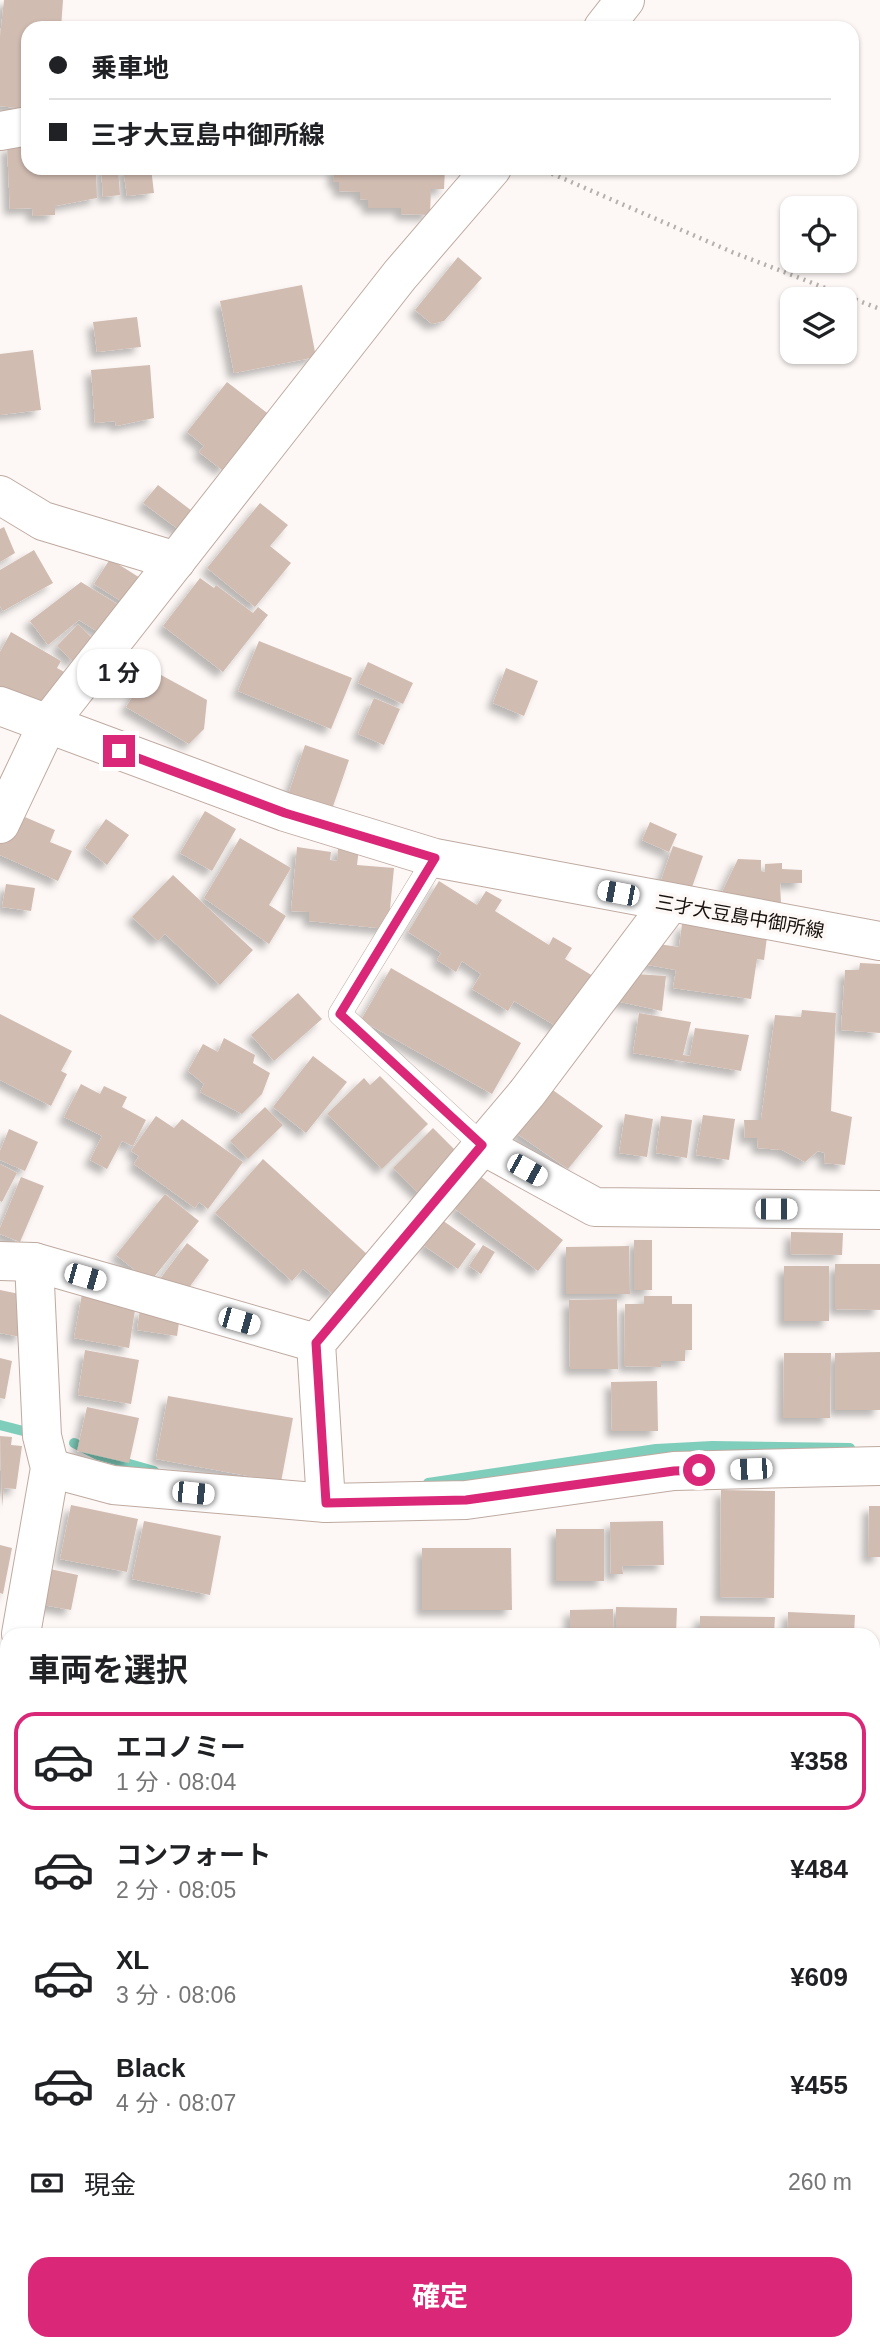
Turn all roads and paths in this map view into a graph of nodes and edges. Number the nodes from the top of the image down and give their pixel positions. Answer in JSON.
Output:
{"nodes":[{"id":1,"x":625,"y":0,"type":"edge"},
{"id":2,"x":608,"y":21,"type":"edge"},
{"id":3,"x":21,"y":127,"type":"edge"},
{"id":4,"x":0,"y":131,"type":"edge"},
{"id":5,"x":486,"y":175,"type":"edge"},
{"id":6,"x":556,"y":175,"type":"edge"},
{"id":7,"x":880,"y":309,"type":"edge"},
{"id":8,"x":0,"y":495,"type":"edge"},
{"id":9,"x":176,"y":561,"type":"junction"},
{"id":10,"x":0,"y":706,"type":"edge"},
{"id":11,"x":47,"y":725,"type":"junction"},
{"id":12,"x":0,"y":824,"type":"edge"},
{"id":13,"x":435,"y":858,"type":"junction"},
{"id":14,"x":670,"y":903,"type":"junction"},
{"id":15,"x":880,"y":941,"type":"edge"},
{"id":16,"x":482,"y":1145,"type":"junction"},
{"id":17,"x":880,"y":1210,"type":"edge"},
{"id":18,"x":17,"y":1262,"type":"edge"},
{"id":19,"x":316,"y":1343,"type":"junction"},
{"id":20,"x":880,"y":1466,"type":"edge"},
{"id":21,"x":50,"y":1468,"type":"junction"},
{"id":22,"x":326,"y":1503,"type":"junction"},
{"id":23,"x":21,"y":1628,"type":"edge"}],
"edges":[{"from":1,"to":2,"type":"street"},
{"from":3,"to":4,"type":"street"},
{"from":5,"to":9,"type":"street"},
{"from":6,"to":7,"type":"path"},
{"from":8,"to":9,"type":"street"},
{"from":9,"to":11,"type":"street"},
{"from":10,"to":11,"type":"street","name":"三才大豆島中御所線"},
{"from":11,"to":12,"type":"street"},
{"from":11,"to":13,"type":"street","name":"三才大豆島中御所線"},
{"from":13,"to":14,"type":"street","name":"三才大豆島中御所線"},
{"from":13,"to":16,"type":"lane"},
{"from":14,"to":15,"type":"street","name":"三才大豆島中御所線"},
{"from":14,"to":16,"type":"street"},
{"from":16,"to":17,"type":"street"},
{"from":16,"to":19,"type":"street"},
{"from":18,"to":19,"type":"street"},
{"from":18,"to":21,"type":"street"},
{"from":19,"to":22,"type":"street"},
{"from":20,"to":22,"type":"street"},
{"from":21,"to":22,"type":"street"},
{"from":21,"to":23,"type":"street"}]}
